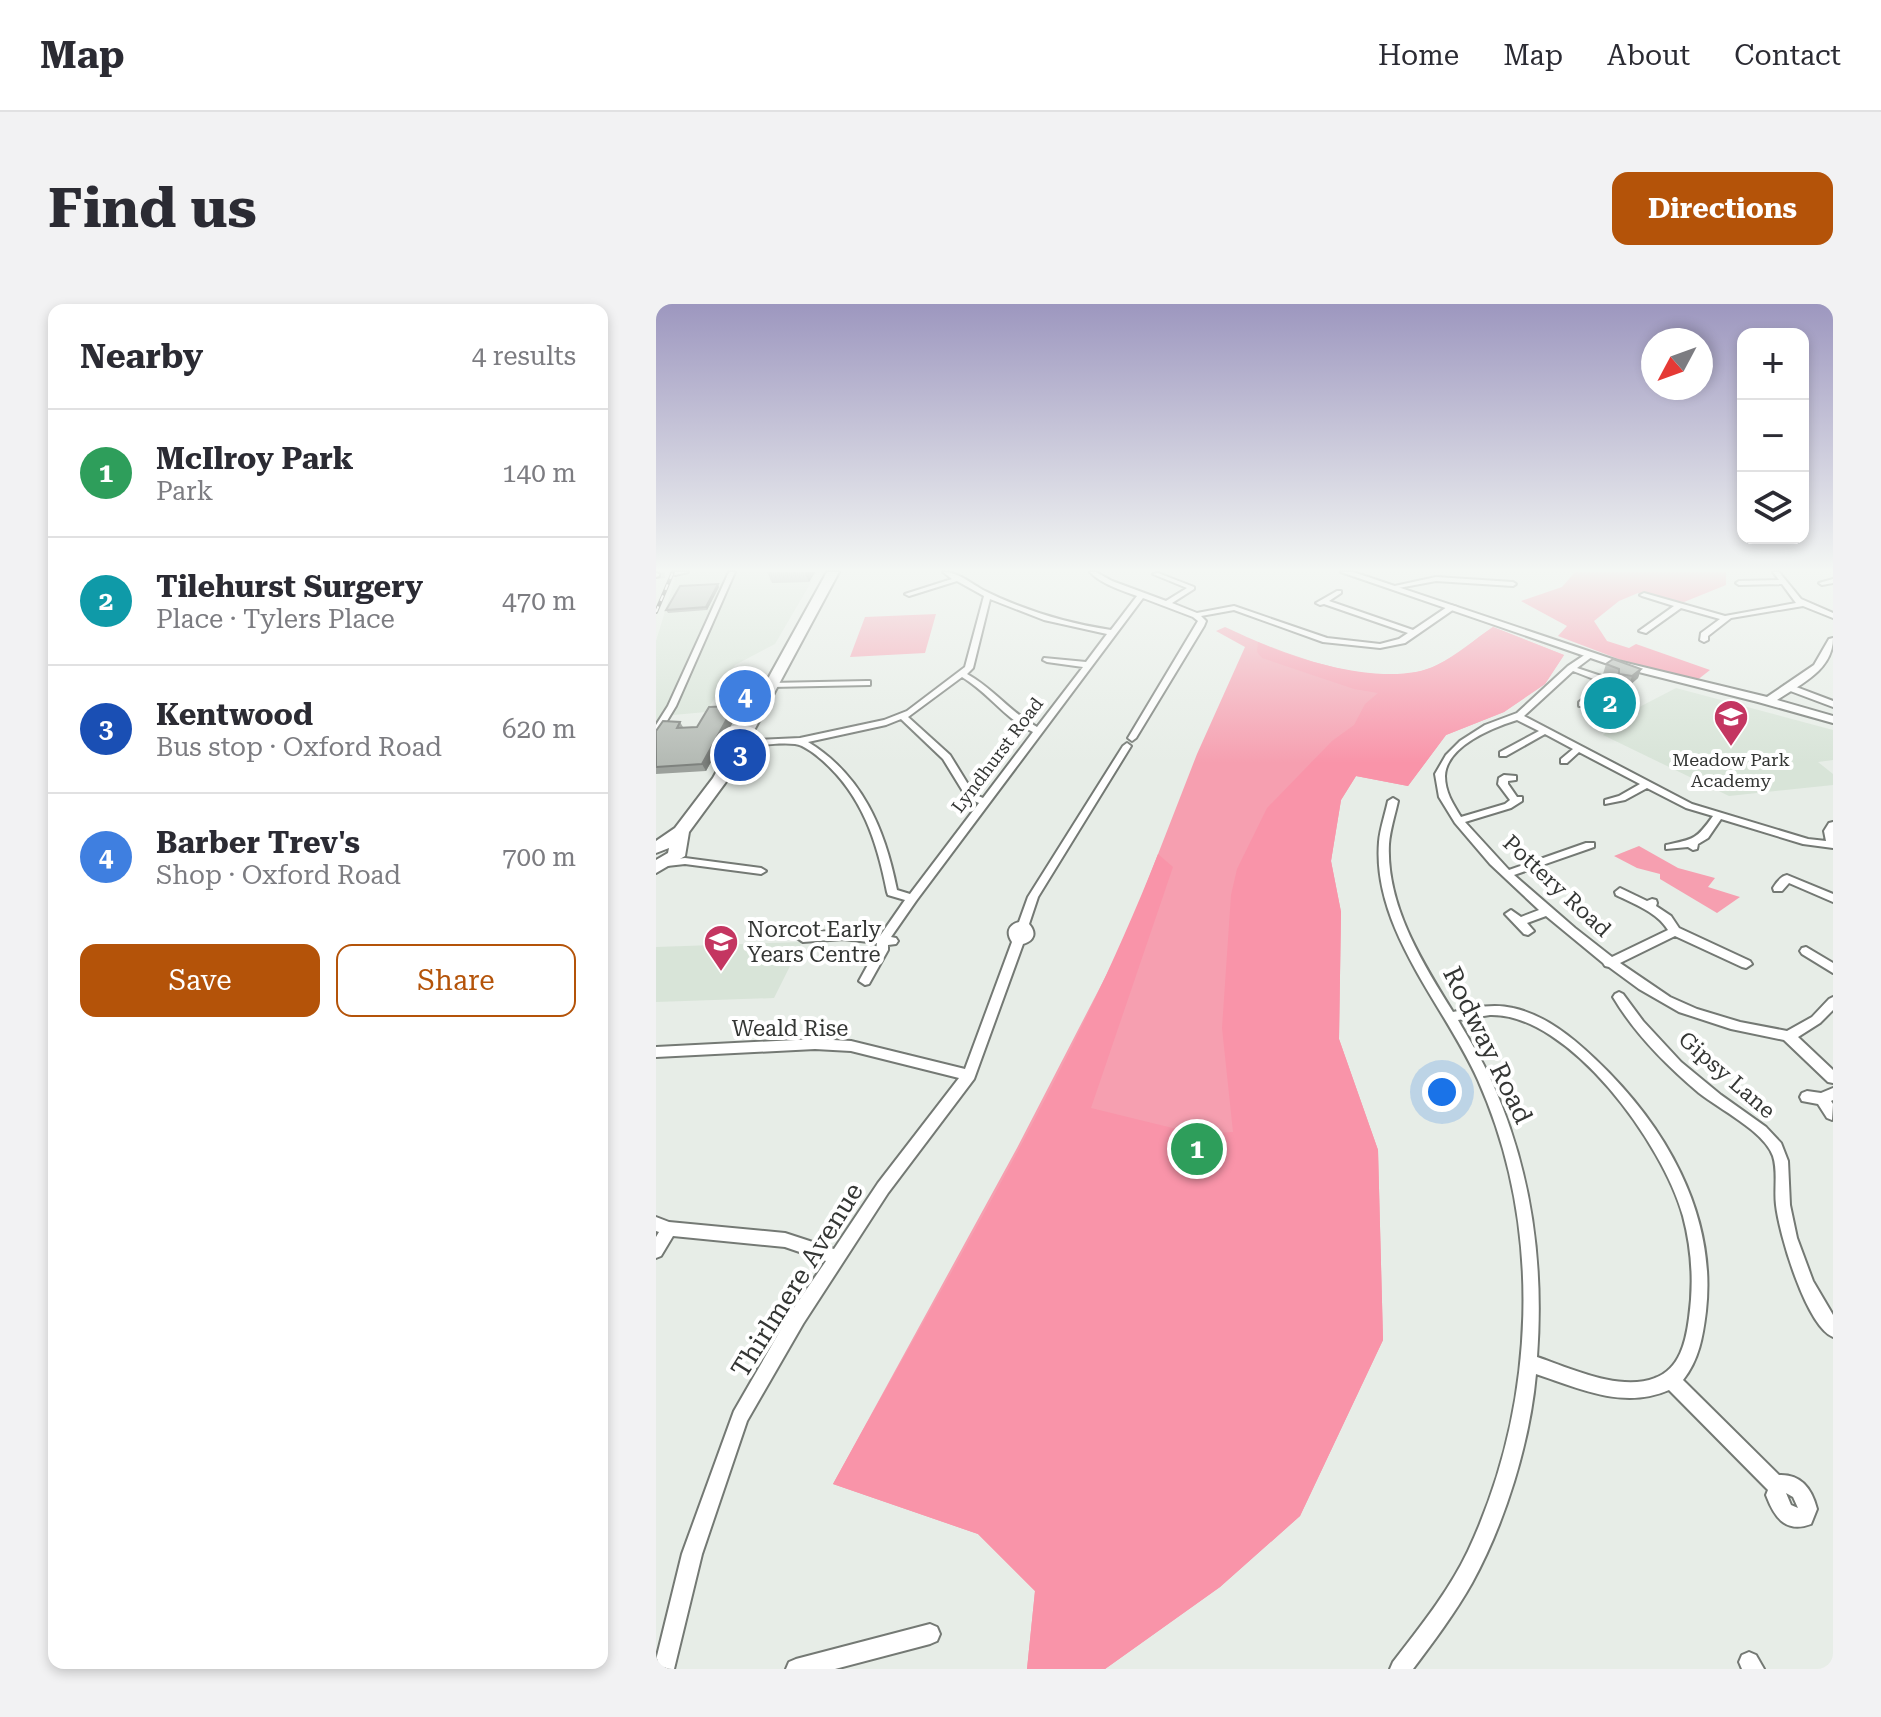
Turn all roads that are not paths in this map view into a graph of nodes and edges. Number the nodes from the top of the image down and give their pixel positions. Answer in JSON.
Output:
{"nodes":[{"id":1,"x":703,"y":636,"type":"edge"},
{"id":2,"x":798,"y":636,"type":"edge"},
{"id":3,"x":977,"y":636,"type":"edge"},
{"id":4,"x":1110,"y":636,"type":"edge"},
{"id":5,"x":1194,"y":636,"type":"edge"},
{"id":6,"x":1314,"y":636,"type":"edge"},
{"id":7,"x":1410,"y":636,"type":"edge"},
{"id":8,"x":1538,"y":636,"type":"edge"},
{"id":9,"x":1704,"y":636,"type":"edge"},
{"id":10,"x":1704,"y":640,"type":"dead end"},
{"id":11,"x":1833,"y":641,"type":"edge"},
{"id":12,"x":1588,"y":654,"type":"junction"},
{"id":13,"x":1047,"y":660,"type":"dead end"},
{"id":14,"x":1088,"y":665,"type":"junction"},
{"id":15,"x":1572,"y":667,"type":"junction"},
{"id":16,"x":963,"y":675,"type":"junction"},
{"id":17,"x":867,"y":683,"type":"dead end"},
{"id":18,"x":771,"y":685,"type":"junction"},
{"id":19,"x":1788,"y":687,"type":"junction"},
{"id":20,"x":1770,"y":700,"type":"junction"},
{"id":21,"x":1582,"y":704,"type":"dead end"},
{"id":22,"x":1833,"y":704,"type":"edge"},
{"id":23,"x":902,"y":716,"type":"junction"},
{"id":24,"x":1519,"y":717,"type":"junction"},
{"id":25,"x":1833,"y":720,"type":"edge"},
{"id":26,"x":1038,"y":731,"type":"junction"},
{"id":27,"x":656,"y":732,"type":"edge"},
{"id":28,"x":1543,"y":732,"type":"junction"},
{"id":29,"x":800,"y":741,"type":"junction"},
{"id":30,"x":739,"y":744,"type":"junction"},
{"id":31,"x":1579,"y":748,"type":"junction"},
{"id":32,"x":1509,"y":753,"type":"dead end"},
{"id":33,"x":1551,"y":759,"type":"dead end"},
{"id":34,"x":1513,"y":778,"type":"dead end"},
{"id":35,"x":1645,"y":785,"type":"junction"},
{"id":36,"x":1394,"y":801,"type":"dead end"},
{"id":37,"x":984,"y":802,"type":"junction"},
{"id":38,"x":1608,"y":802,"type":"dead end"},
{"id":39,"x":1719,"y":815,"type":"junction"},
{"id":40,"x":1458,"y":821,"type":"junction"},
{"id":41,"x":1833,"y":825,"type":"edge"},
{"id":42,"x":1590,"y":845,"type":"dead end"},
{"id":43,"x":1833,"y":845,"type":"edge"},
{"id":44,"x":1670,"y":847,"type":"dead end"},
{"id":45,"x":665,"y":859,"type":"edge"},
{"id":46,"x":761,"y":871,"type":"dead end"},
{"id":47,"x":1507,"y":874,"type":"junction"},
{"id":48,"x":1778,"y":888,"type":"dead end"},
{"id":49,"x":1620,"y":892,"type":"dead end"},
{"id":50,"x":912,"y":898,"type":"junction"},
{"id":51,"x":1833,"y":898,"type":"edge"},
{"id":52,"x":1547,"y":911,"type":"junction"},
{"id":53,"x":1520,"y":923,"type":"dead end"},
{"id":54,"x":1675,"y":931,"type":"junction"},
{"id":55,"x":803,"y":938,"type":"dead end"},
{"id":56,"x":887,"y":940,"type":"junction"},
{"id":57,"x":1806,"y":951,"type":"dead end"},
{"id":58,"x":1609,"y":963,"type":"junction"},
{"id":59,"x":1828,"y":963,"type":"edge"},
{"id":60,"x":1746,"y":964,"type":"dead end"},
{"id":61,"x":865,"y":981,"type":"dead end"},
{"id":62,"x":1619,"y":997,"type":"dead end"},
{"id":63,"x":1833,"y":1002,"type":"edge"},
{"id":64,"x":1452,"y":1017,"type":"junction"},
{"id":65,"x":1788,"y":1037,"type":"junction"},
{"id":66,"x":656,"y":1052,"type":"edge"},
{"id":67,"x":969,"y":1075,"type":"junction"},
{"id":68,"x":1833,"y":1078,"type":"edge"},
{"id":69,"x":1820,"y":1097,"type":"edge"},
{"id":70,"x":1832,"y":1114,"type":"edge"},
{"id":71,"x":663,"y":1226,"type":"edge"},
{"id":72,"x":656,"y":1251,"type":"edge"},
{"id":73,"x":837,"y":1257,"type":"junction"},
{"id":74,"x":1833,"y":1329,"type":"edge"},
{"id":75,"x":1528,"y":1363,"type":"junction"},
{"id":76,"x":1671,"y":1380,"type":"junction"},
{"id":77,"x":1777,"y":1486,"type":"dead end"},
{"id":78,"x":930,"y":1634,"type":"dead end"},
{"id":79,"x":664,"y":1669,"type":"edge"},
{"id":80,"x":796,"y":1669,"type":"edge"},
{"id":81,"x":1400,"y":1669,"type":"edge"}],
"edges":[{"from":1,"to":27,"type":"street"},
{"from":2,"to":18,"type":"main road"},
{"from":3,"to":16,"type":"street"},
{"from":4,"to":14,"type":"street","name":"Lyndhurst Road"},
{"from":5,"to":67,"type":"street","name":"Thirlmere Avenue"},
{"from":6,"to":7,"type":"street"},
{"from":8,"to":12,"type":"street"},
{"from":9,"to":10,"type":"street"},
{"from":11,"to":19,"type":"street"},
{"from":12,"to":15,"type":"street","name":"Pottery Road"},
{"from":12,"to":20,"type":"street"},
{"from":13,"to":14,"type":"street"},
{"from":14,"to":26,"type":"street","name":"Lyndhurst Road"},
{"from":15,"to":21,"type":"street"},
{"from":15,"to":24,"type":"street","name":"Pottery Road"},
{"from":16,"to":23,"type":"street"},
{"from":16,"to":26,"type":"street"},
{"from":17,"to":18,"type":"street"},
{"from":18,"to":30,"type":"main road"},
{"from":19,"to":20,"type":"street"},
{"from":19,"to":22,"type":"street"},
{"from":20,"to":25,"type":"street"},
{"from":23,"to":29,"type":"street"},
{"from":23,"to":37,"type":"street"},
{"from":24,"to":28,"type":"street"},
{"from":24,"to":40,"type":"street","name":"Pottery Road"},
{"from":26,"to":37,"type":"street","name":"Lyndhurst Road"},
{"from":28,"to":31,"type":"street"},
{"from":28,"to":32,"type":"street"},
{"from":29,"to":30,"type":"street"},
{"from":29,"to":50,"type":"street"},
{"from":30,"to":45,"type":"main road"},
{"from":31,"to":33,"type":"street"},
{"from":31,"to":35,"type":"street"},
{"from":34,"to":40,"type":"street"},
{"from":35,"to":38,"type":"street"},
{"from":35,"to":39,"type":"street"},
{"from":36,"to":64,"type":"street","name":"Rodway Road"},
{"from":37,"to":50,"type":"street","name":"Lyndhurst Road"},
{"from":39,"to":43,"type":"street"},
{"from":39,"to":44,"type":"street"},
{"from":40,"to":47,"type":"street","name":"Pottery Road"},
{"from":41,"to":43,"type":"street"},
{"from":42,"to":47,"type":"street"},
{"from":45,"to":46,"type":"street"},
{"from":47,"to":52,"type":"street","name":"Pottery Road"},
{"from":48,"to":51,"type":"street"},
{"from":49,"to":54,"type":"street"},
{"from":50,"to":56,"type":"street","name":"Lyndhurst Road"},
{"from":52,"to":53,"type":"street"},
{"from":52,"to":58,"type":"street","name":"Pottery Road"},
{"from":54,"to":58,"type":"street"},
{"from":54,"to":60,"type":"street"},
{"from":55,"to":56,"type":"street"},
{"from":56,"to":61,"type":"street","name":"Lyndhurst Road"},
{"from":57,"to":59,"type":"street"},
{"from":58,"to":65,"type":"street","name":"Pottery Road"},
{"from":62,"to":74,"type":"street","name":"Gipsy Lane"},
{"from":63,"to":65,"type":"street"},
{"from":64,"to":75,"type":"street","name":"Rodway Road"},
{"from":64,"to":76,"type":"street"},
{"from":65,"to":68,"type":"street"},
{"from":66,"to":67,"type":"street","name":"Weald Rise"},
{"from":67,"to":73,"type":"street","name":"Thirlmere Avenue"},
{"from":69,"to":70,"type":"street"},
{"from":71,"to":72,"type":"street"},
{"from":71,"to":73,"type":"street"},
{"from":73,"to":79,"type":"street","name":"Thirlmere Avenue"},
{"from":75,"to":76,"type":"street"},
{"from":75,"to":81,"type":"street","name":"Rodway Road"},
{"from":76,"to":77,"type":"street"},
{"from":78,"to":80,"type":"street"}]}
